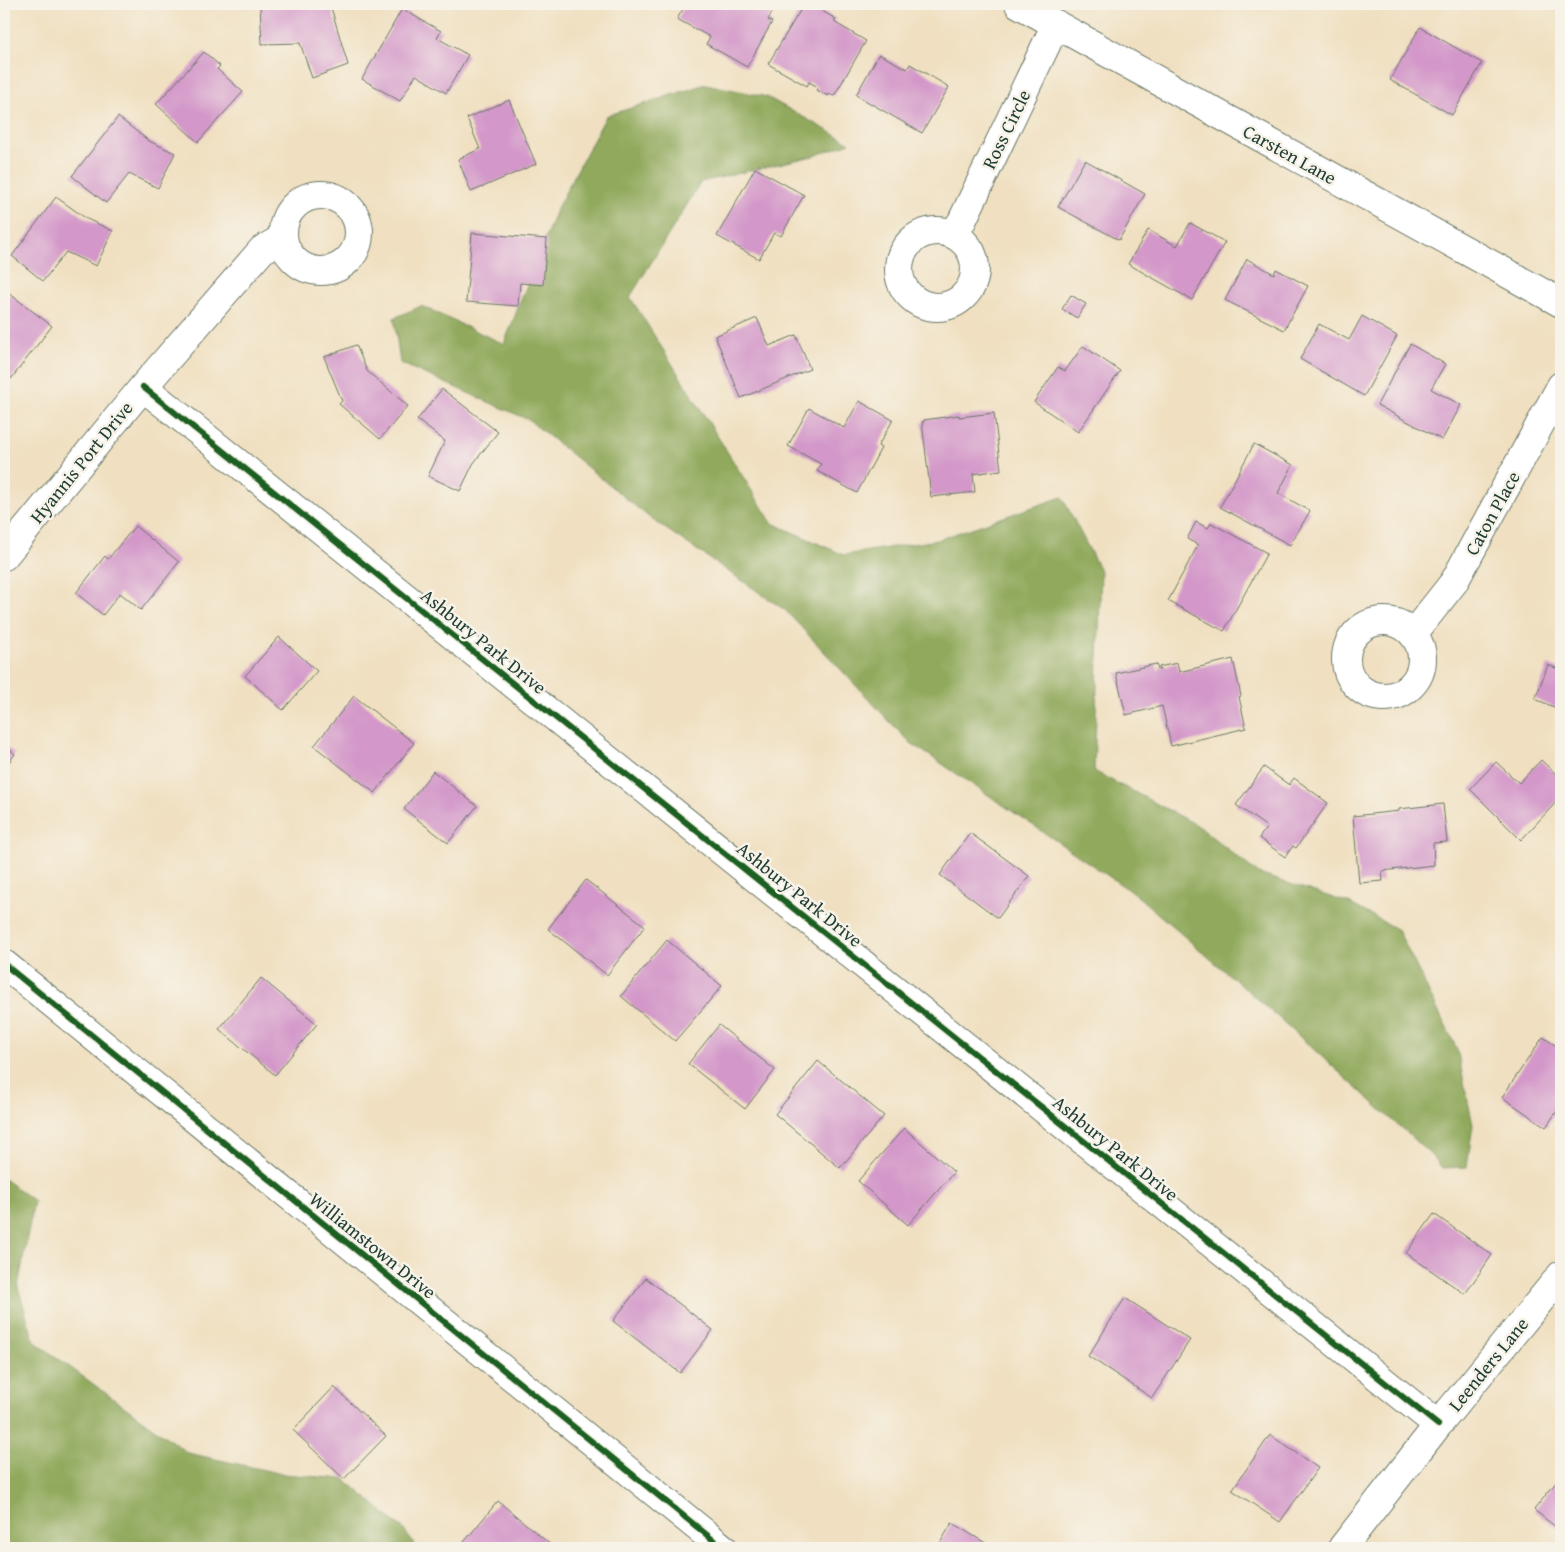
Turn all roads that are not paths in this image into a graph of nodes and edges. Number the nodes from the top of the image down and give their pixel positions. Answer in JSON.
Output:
{"nodes":[{"id":1,"x":1019,"y":4,"type":"edge"},
{"id":2,"x":1056,"y":24,"type":"junction"},
{"id":3,"x":954,"y":233,"type":"dead end"},
{"id":4,"x":283,"y":238,"type":"dead end"},
{"id":5,"x":1561,"y":304,"type":"edge"},
{"id":6,"x":1561,"y":386,"type":"edge"},
{"id":7,"x":143,"y":387,"type":"junction"},
{"id":8,"x":4,"y":556,"type":"edge"},
{"id":9,"x":1413,"y":634,"type":"dead end"},
{"id":10,"x":4,"y":964,"type":"edge"},
{"id":11,"x":1561,"y":1275,"type":"edge"},
{"id":12,"x":1438,"y":1425,"type":"junction"},
{"id":13,"x":723,"y":1548,"type":"edge"},
{"id":14,"x":1342,"y":1548,"type":"edge"}],
"edges":[{"from":1,"to":2,"type":"street","name":"Carsten Lane"},
{"from":2,"to":3,"type":"street","name":"Ross Circle"},
{"from":2,"to":5,"type":"street","name":"Carsten Lane"},
{"from":4,"to":7,"type":"street","name":"Hyannis Port Drive"},
{"from":6,"to":9,"type":"street","name":"Caton Place"},
{"from":7,"to":8,"type":"street","name":"Hyannis Port Drive"},
{"from":7,"to":12,"type":"street","name":"Ashbury Park Drive"},
{"from":10,"to":13,"type":"street","name":"Williamstown Drive"},
{"from":11,"to":12,"type":"street","name":"Leenders Lane"},
{"from":12,"to":14,"type":"street","name":"Leenders Lane"}]}
